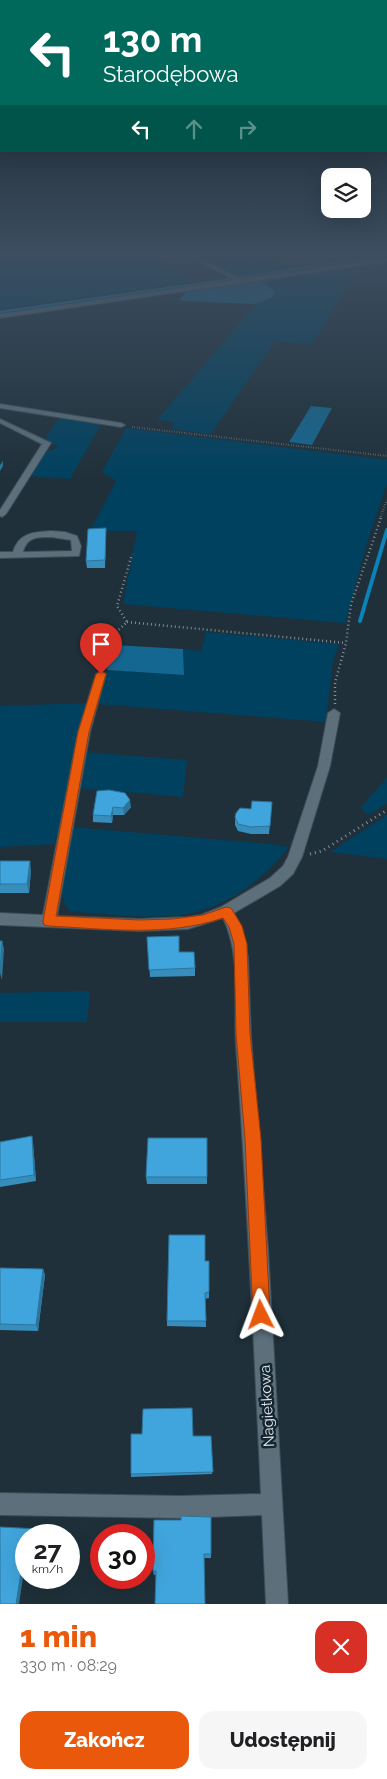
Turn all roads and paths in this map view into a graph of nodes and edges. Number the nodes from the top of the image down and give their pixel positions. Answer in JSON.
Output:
{"nodes":[{"id":1,"x":0,"y":406,"type":"edge"},
{"id":2,"x":12,"y":408,"type":"junction"},
{"id":3,"x":0,"y":422,"type":"edge"},
{"id":4,"x":121,"y":425,"type":"joint"},
{"id":5,"x":387,"y":456,"type":"edge"},
{"id":6,"x":387,"y":502,"type":"edge"},
{"id":7,"x":2,"y":514,"type":"dead end"},
{"id":8,"x":132,"y":554,"type":"dead end"},
{"id":9,"x":0,"y":555,"type":"edge"},
{"id":10,"x":17,"y":555,"type":"junction"},
{"id":11,"x":127,"y":622,"type":"junction"},
{"id":12,"x":346,"y":643,"type":"junction"},
{"id":13,"x":101,"y":674,"type":"joint"},
{"id":14,"x":334,"y":713,"type":"joint"},
{"id":15,"x":387,"y":810,"type":"edge"},
{"id":16,"x":295,"y":858,"type":"junction"},
{"id":17,"x":226,"y":912,"type":"junction"},
{"id":18,"x":0,"y":919,"type":"edge"},
{"id":19,"x":49,"y":921,"type":"junction"},
{"id":20,"x":0,"y":1504,"type":"edge"},
{"id":21,"x":272,"y":1504,"type":"junction"},
{"id":22,"x":277,"y":1604,"type":"edge"}],
"edges":[{"from":1,"to":2,"type":"street"},
{"from":2,"to":3,"type":"street"},
{"from":2,"to":4,"type":"street"},
{"from":3,"to":7,"type":"street"},
{"from":4,"to":5,"type":"path"},
{"from":6,"to":12,"type":"path"},
{"from":8,"to":11,"type":"path"},
{"from":9,"to":10,"type":"street"},
{"from":10,"to":10,"type":"street"},
{"from":11,"to":12,"type":"path"},
{"from":11,"to":13,"type":"path"},
{"from":12,"to":14,"type":"path"},
{"from":13,"to":19,"type":"street"},
{"from":14,"to":16,"type":"street"},
{"from":15,"to":16,"type":"path"},
{"from":16,"to":17,"type":"street"},
{"from":17,"to":19,"type":"street"},
{"from":17,"to":21,"type":"street","name":"Nagietkowa"},
{"from":18,"to":19,"type":"street"},
{"from":20,"to":21,"type":"street"},
{"from":21,"to":22,"type":"street","name":"Nagietkowa"}]}
